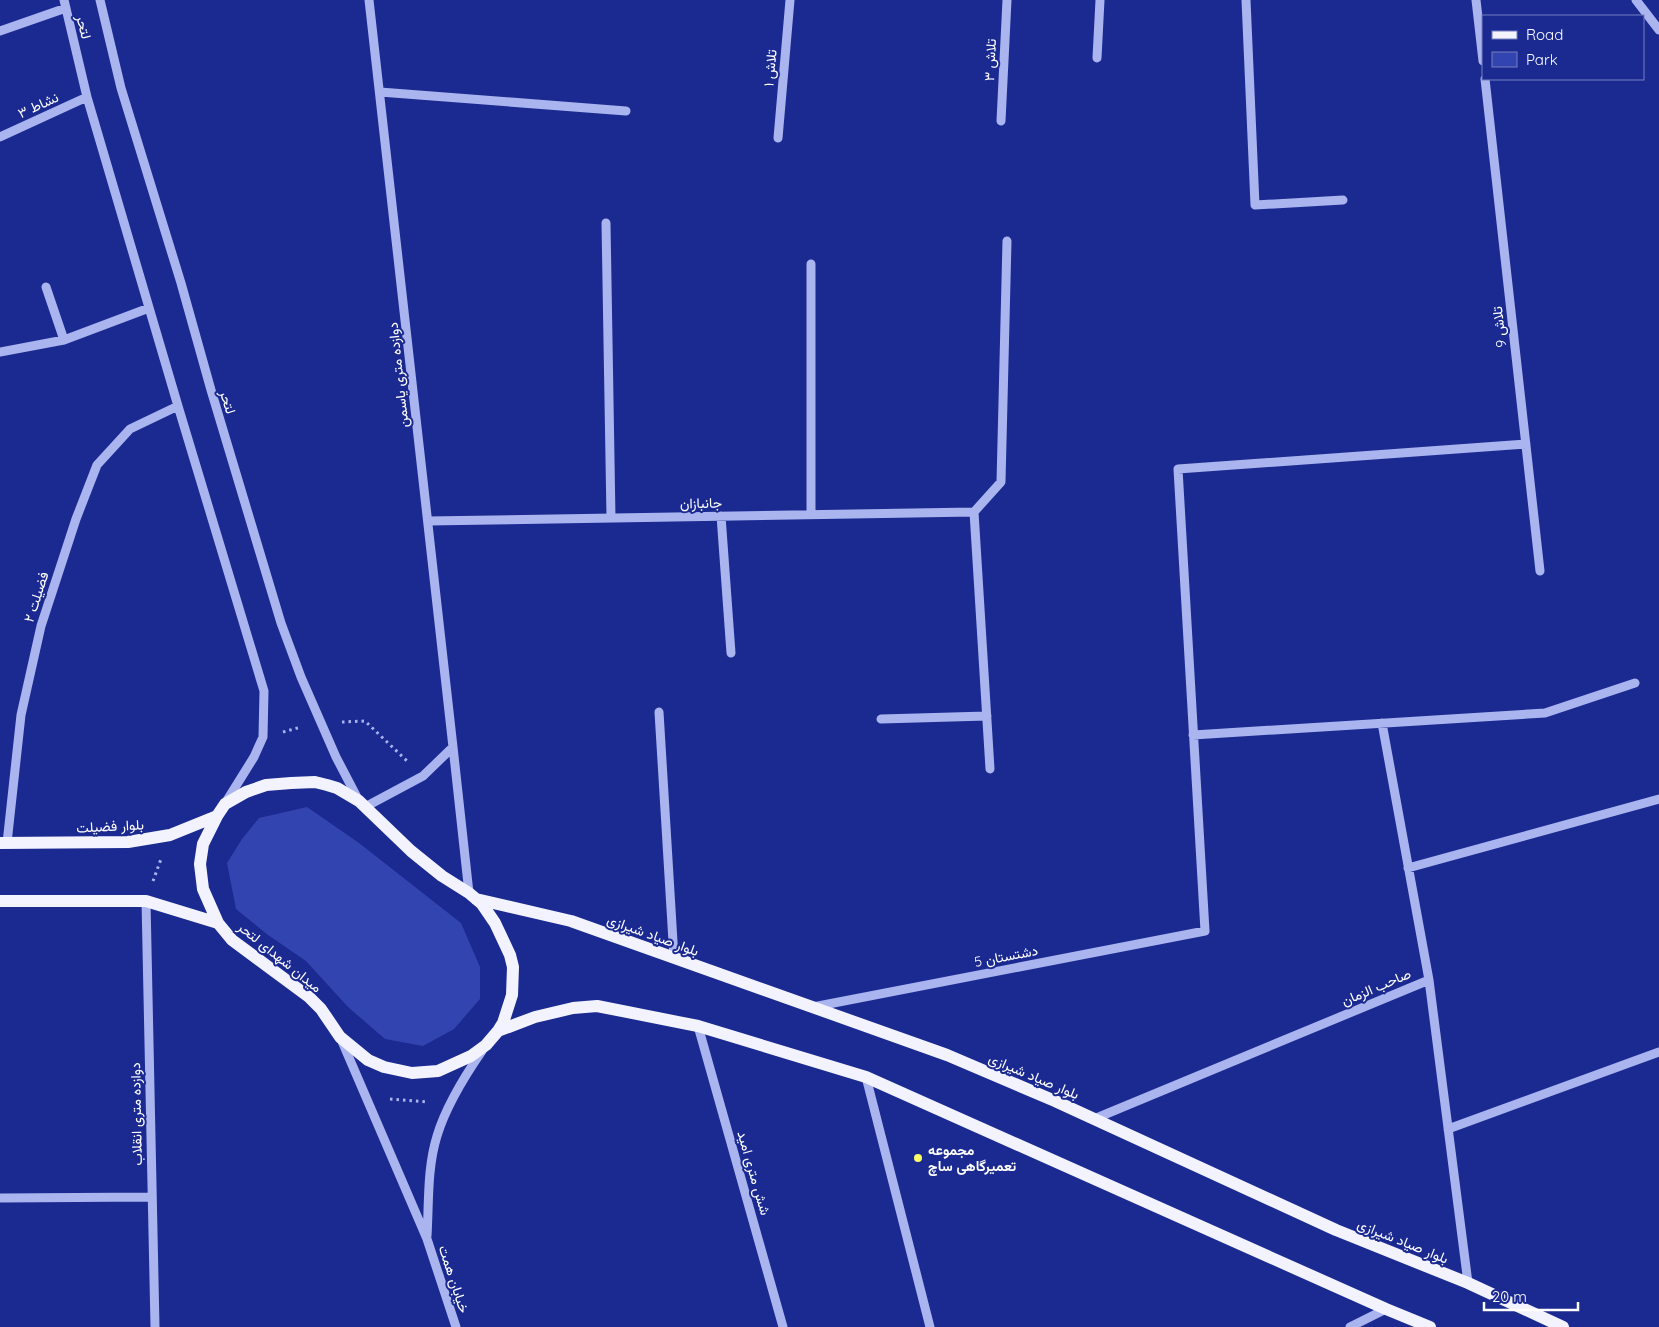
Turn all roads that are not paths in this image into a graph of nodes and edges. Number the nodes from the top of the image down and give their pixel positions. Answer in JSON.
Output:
{"nodes":[{"id":1,"x":100,"y":0,"type":"edge"},
{"id":2,"x":369,"y":0,"type":"edge"},
{"id":3,"x":790,"y":0,"type":"edge"},
{"id":4,"x":1007,"y":0,"type":"edge"},
{"id":5,"x":1100,"y":0,"type":"edge"},
{"id":6,"x":1246,"y":0,"type":"edge"},
{"id":7,"x":1476,"y":0,"type":"edge"},
{"id":8,"x":1636,"y":0,"type":"edge"},
{"id":9,"x":65,"y":4,"type":"edge"},
{"id":10,"x":1659,"y":30,"type":"edge"},
{"id":11,"x":0,"y":32,"type":"edge"},
{"id":12,"x":1482,"y":52,"type":"edge"},
{"id":13,"x":1097,"y":58,"type":"dead end"},
{"id":14,"x":1485,"y":80,"type":"edge"},
{"id":15,"x":380,"y":92,"type":"junction"},
{"id":16,"x":87,"y":97,"type":"junction"},
{"id":17,"x":626,"y":111,"type":"dead end"},
{"id":18,"x":1001,"y":121,"type":"dead end"},
{"id":19,"x":0,"y":137,"type":"edge"},
{"id":20,"x":778,"y":138,"type":"dead end"},
{"id":21,"x":1343,"y":200,"type":"dead end"},
{"id":22,"x":606,"y":223,"type":"dead end"},
{"id":23,"x":1007,"y":241,"type":"dead end"},
{"id":24,"x":811,"y":264,"type":"dead end"},
{"id":25,"x":46,"y":287,"type":"dead end"},
{"id":26,"x":150,"y":308,"type":"junction"},
{"id":27,"x":64,"y":340,"type":"junction"},
{"id":28,"x":0,"y":352,"type":"edge"},
{"id":29,"x":178,"y":406,"type":"junction"},
{"id":30,"x":1526,"y":444,"type":"junction"},
{"id":31,"x":974,"y":512,"type":"junction"},
{"id":32,"x":811,"y":514,"type":"junction"},
{"id":33,"x":721,"y":516,"type":"junction"},
{"id":34,"x":611,"y":518,"type":"junction"},
{"id":35,"x":428,"y":520,"type":"junction"},
{"id":36,"x":1540,"y":571,"type":"dead end"},
{"id":37,"x":730,"y":653,"type":"dead end"},
{"id":38,"x":1635,"y":683,"type":"dead end"},
{"id":39,"x":659,"y":712,"type":"dead end"},
{"id":40,"x":987,"y":716,"type":"junction"},
{"id":41,"x":881,"y":719,"type":"dead end"},
{"id":42,"x":1382,"y":723,"type":"junction"},
{"id":43,"x":1193,"y":735,"type":"junction"},
{"id":44,"x":453,"y":747,"type":"junction"},
{"id":45,"x":990,"y":769,"type":"dead end"},
{"id":46,"x":1659,"y":800,"type":"edge"},
{"id":47,"x":225,"y":804,"type":"junction"},
{"id":48,"x":362,"y":804,"type":"junction"},
{"id":49,"x":217,"y":816,"type":"junction"},
{"id":50,"x":3,"y":843,"type":"edge"},
{"id":51,"x":1408,"y":868,"type":"junction"},
{"id":52,"x":472,"y":896,"type":"junction"},
{"id":53,"x":0,"y":901,"type":"edge"},
{"id":54,"x":146,"y":901,"type":"junction"},
{"id":55,"x":218,"y":923,"type":"junction"},
{"id":56,"x":674,"y":958,"type":"junction"},
{"id":57,"x":1429,"y":980,"type":"junction"},
{"id":58,"x":812,"y":1008,"type":"junction"},
{"id":59,"x":698,"y":1026,"type":"junction"},
{"id":60,"x":498,"y":1032,"type":"junction"},
{"id":61,"x":340,"y":1037,"type":"junction"},
{"id":62,"x":486,"y":1044,"type":"junction"},
{"id":63,"x":1659,"y":1052,"type":"edge"},
{"id":64,"x":866,"y":1077,"type":"junction"},
{"id":65,"x":1094,"y":1119,"type":"junction"},
{"id":66,"x":1448,"y":1129,"type":"junction"},
{"id":67,"x":152,"y":1197,"type":"junction"},
{"id":68,"x":0,"y":1198,"type":"edge"},
{"id":69,"x":427,"y":1239,"type":"junction"},
{"id":70,"x":1468,"y":1283,"type":"junction"},
{"id":71,"x":1386,"y":1309,"type":"junction"},
{"id":72,"x":155,"y":1327,"type":"edge"},
{"id":73,"x":456,"y":1327,"type":"edge"},
{"id":74,"x":783,"y":1327,"type":"edge"},
{"id":75,"x":930,"y":1327,"type":"edge"},
{"id":76,"x":1350,"y":1327,"type":"edge"},
{"id":77,"x":1430,"y":1327,"type":"edge"},
{"id":78,"x":1563,"y":1327,"type":"edge"}],
"edges":[{"from":1,"to":48,"type":"street","name":"لتحر"},
{"from":2,"to":15,"type":"street","name":"دوازده متری یاسمن"},
{"from":3,"to":20,"type":"street","name":"تلاش ۱"},
{"from":4,"to":18,"type":"street","name":"تلاش ۳"},
{"from":5,"to":13,"type":"street"},
{"from":6,"to":21,"type":"street"},
{"from":7,"to":12,"type":"street"},
{"from":8,"to":10,"type":"street"},
{"from":9,"to":11,"type":"street"},
{"from":9,"to":16,"type":"street","name":"لتحر"},
{"from":14,"to":30,"type":"street","name":"تلاش 9"},
{"from":15,"to":17,"type":"street"},
{"from":15,"to":35,"type":"street","name":"دوازده متری یاسمن"},
{"from":16,"to":19,"type":"street","name":"نشاط ۳"},
{"from":16,"to":26,"type":"street","name":"لتحر"},
{"from":22,"to":34,"type":"street"},
{"from":23,"to":31,"type":"street"},
{"from":24,"to":32,"type":"street"},
{"from":25,"to":27,"type":"street"},
{"from":26,"to":27,"type":"street"},
{"from":26,"to":29,"type":"street","name":"لتحر"},
{"from":27,"to":28,"type":"street"},
{"from":29,"to":47,"type":"street","name":"لتحر"},
{"from":29,"to":50,"type":"street","name":"فضیلت ۲"},
{"from":30,"to":36,"type":"street","name":"تلاش 9"},
{"from":30,"to":43,"type":"street"},
{"from":31,"to":32,"type":"street","name":"جانبازان"},
{"from":31,"to":40,"type":"street"},
{"from":32,"to":33,"type":"street","name":"جانبازان"},
{"from":33,"to":34,"type":"street","name":"جانبازان"},
{"from":33,"to":37,"type":"street"},
{"from":34,"to":35,"type":"street","name":"جانبازان"},
{"from":35,"to":44,"type":"street","name":"دوازده متری یاسمن"},
{"from":38,"to":42,"type":"street"},
{"from":39,"to":56,"type":"street"},
{"from":40,"to":41,"type":"street"},
{"from":40,"to":45,"type":"street"},
{"from":42,"to":43,"type":"street"},
{"from":42,"to":51,"type":"street","name":"صاحب الزمان"},
{"from":43,"to":58,"type":"street","name":"دشتستان 5"},
{"from":44,"to":48,"type":"street"},
{"from":44,"to":52,"type":"street","name":"دوازده متری یاسمن"},
{"from":46,"to":51,"type":"street"},
{"from":47,"to":48,"type":"main road","name":"میدان شهدای لتحر"},
{"from":47,"to":49,"type":"main road","name":"میدان شهدای لتحر"},
{"from":48,"to":52,"type":"main road","name":"میدان شهدای لتحر"},
{"from":49,"to":50,"type":"main road","name":"بلوار فضیلت"},
{"from":49,"to":55,"type":"main road","name":"میدان شهدای لتحر"},
{"from":51,"to":57,"type":"street","name":"صاحب الزمان"},
{"from":52,"to":56,"type":"main road","name":"بلوار صیاد شیرازی"},
{"from":52,"to":60,"type":"main road","name":"میدان شهدای لتحر"},
{"from":53,"to":54,"type":"main road"},
{"from":54,"to":55,"type":"main road"},
{"from":54,"to":67,"type":"street","name":"دوازده متری انقلاب"},
{"from":55,"to":61,"type":"main road","name":"میدان شهدای لتحر"},
{"from":56,"to":58,"type":"main road","name":"بلوار صیاد شیرازی"},
{"from":57,"to":65,"type":"street","name":"صاحب الزمان"},
{"from":57,"to":66,"type":"street"},
{"from":58,"to":65,"type":"main road","name":"بلوار صیاد شیرازی"},
{"from":59,"to":60,"type":"main road"},
{"from":59,"to":64,"type":"main road"},
{"from":59,"to":74,"type":"street","name":"شش متری امید"},
{"from":60,"to":62,"type":"main road","name":"میدان شهدای لتحر"},
{"from":61,"to":62,"type":"main road","name":"میدان شهدای لتحر"},
{"from":61,"to":69,"type":"street","name":"خیابان همت"},
{"from":62,"to":69,"type":"street"},
{"from":63,"to":66,"type":"street"},
{"from":64,"to":71,"type":"main road"},
{"from":64,"to":75,"type":"street"},
{"from":65,"to":70,"type":"main road","name":"بلوار صیاد شیرازی"},
{"from":66,"to":70,"type":"street"},
{"from":67,"to":68,"type":"street"},
{"from":67,"to":72,"type":"street","name":"دوازده متری انقلاب"},
{"from":69,"to":73,"type":"street","name":"خیابان همت"},
{"from":70,"to":78,"type":"main road","name":"بلوار صیاد شیرازی"},
{"from":71,"to":76,"type":"street"},
{"from":71,"to":77,"type":"main road"}]}
